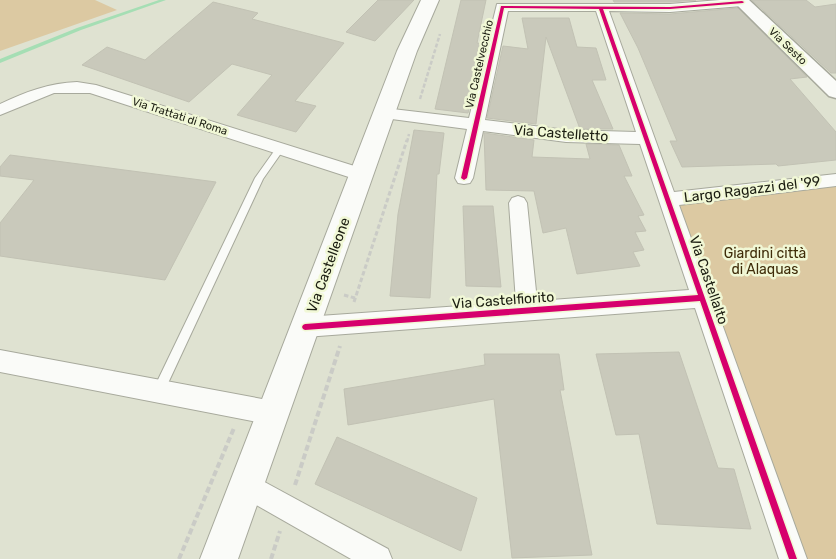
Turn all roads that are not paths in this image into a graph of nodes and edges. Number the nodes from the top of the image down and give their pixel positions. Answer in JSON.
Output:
{"nodes":[{"id":1,"x":430,"y":0,"type":"edge"},
{"id":2,"x":741,"y":1,"type":"edge"},
{"id":3,"x":601,"y":8,"type":"junction"},
{"id":4,"x":836,"y":92,"type":"edge"},
{"id":5,"x":0,"y":110,"type":"edge"},
{"id":6,"x":384,"y":113,"type":"junction"},
{"id":7,"x":475,"y":125,"type":"junction"},
{"id":8,"x":646,"y":138,"type":"junction"},
{"id":9,"x":280,"y":149,"type":"junction"},
{"id":10,"x":360,"y":175,"type":"junction"},
{"id":11,"x":464,"y":178,"type":"dead end"},
{"id":12,"x":836,"y":180,"type":"edge"},
{"id":13,"x":668,"y":199,"type":"junction"},
{"id":14,"x":518,"y":203,"type":"dead end"},
{"id":15,"x":702,"y":298,"type":"junction"},
{"id":16,"x":527,"y":310,"type":"junction"},
{"id":17,"x":305,"y":327,"type":"junction"},
{"id":18,"x":0,"y":361,"type":"edge"},
{"id":19,"x":159,"y":390,"type":"junction"},
{"id":20,"x":273,"y":413,"type":"junction"},
{"id":21,"x":246,"y":485,"type":"junction"},
{"id":22,"x":219,"y":559,"type":"edge"},
{"id":23,"x":378,"y":559,"type":"edge"},
{"id":24,"x":793,"y":559,"type":"edge"}],
"edges":[{"from":1,"to":6,"type":"main road","name":"Via Castelleone"},
{"from":2,"to":3,"type":"street","name":"Via Castelvecchio"},
{"from":2,"to":4,"type":"street","name":"Via Sesto"},
{"from":3,"to":7,"type":"street","name":"Via Castelvecchio"},
{"from":3,"to":8,"type":"street","name":"Via Castellalto"},
{"from":5,"to":9,"type":"street","name":"Via Trattati di Roma"},
{"from":6,"to":7,"type":"street","name":"Via Castelletto"},
{"from":6,"to":10,"type":"main road","name":"Via Castelleone"},
{"from":7,"to":8,"type":"street","name":"Via Castelletto"},
{"from":7,"to":11,"type":"street"},
{"from":8,"to":13,"type":"street","name":"Via Castellalto"},
{"from":9,"to":10,"type":"street","name":"Via Trattati di Roma"},
{"from":9,"to":19,"type":"lane"},
{"from":10,"to":17,"type":"main road","name":"Via Castelleone"},
{"from":12,"to":13,"type":"street","name":"Largo Ragazzi del '99"},
{"from":13,"to":15,"type":"street","name":"Via Castellalto"},
{"from":14,"to":16,"type":"street"},
{"from":15,"to":16,"type":"street","name":"Via Castelfiorito"},
{"from":15,"to":24,"type":"street","name":"Via Castellalto"},
{"from":16,"to":17,"type":"street","name":"Via Castelfiorito"},
{"from":17,"to":20,"type":"main road","name":"Via Castelleone"},
{"from":18,"to":19,"type":"street"},
{"from":19,"to":20,"type":"street"},
{"from":20,"to":21,"type":"main road","name":"Via Castelleone"},
{"from":21,"to":22,"type":"main road","name":"Via Castelleone"},
{"from":21,"to":23,"type":"street"}]}
